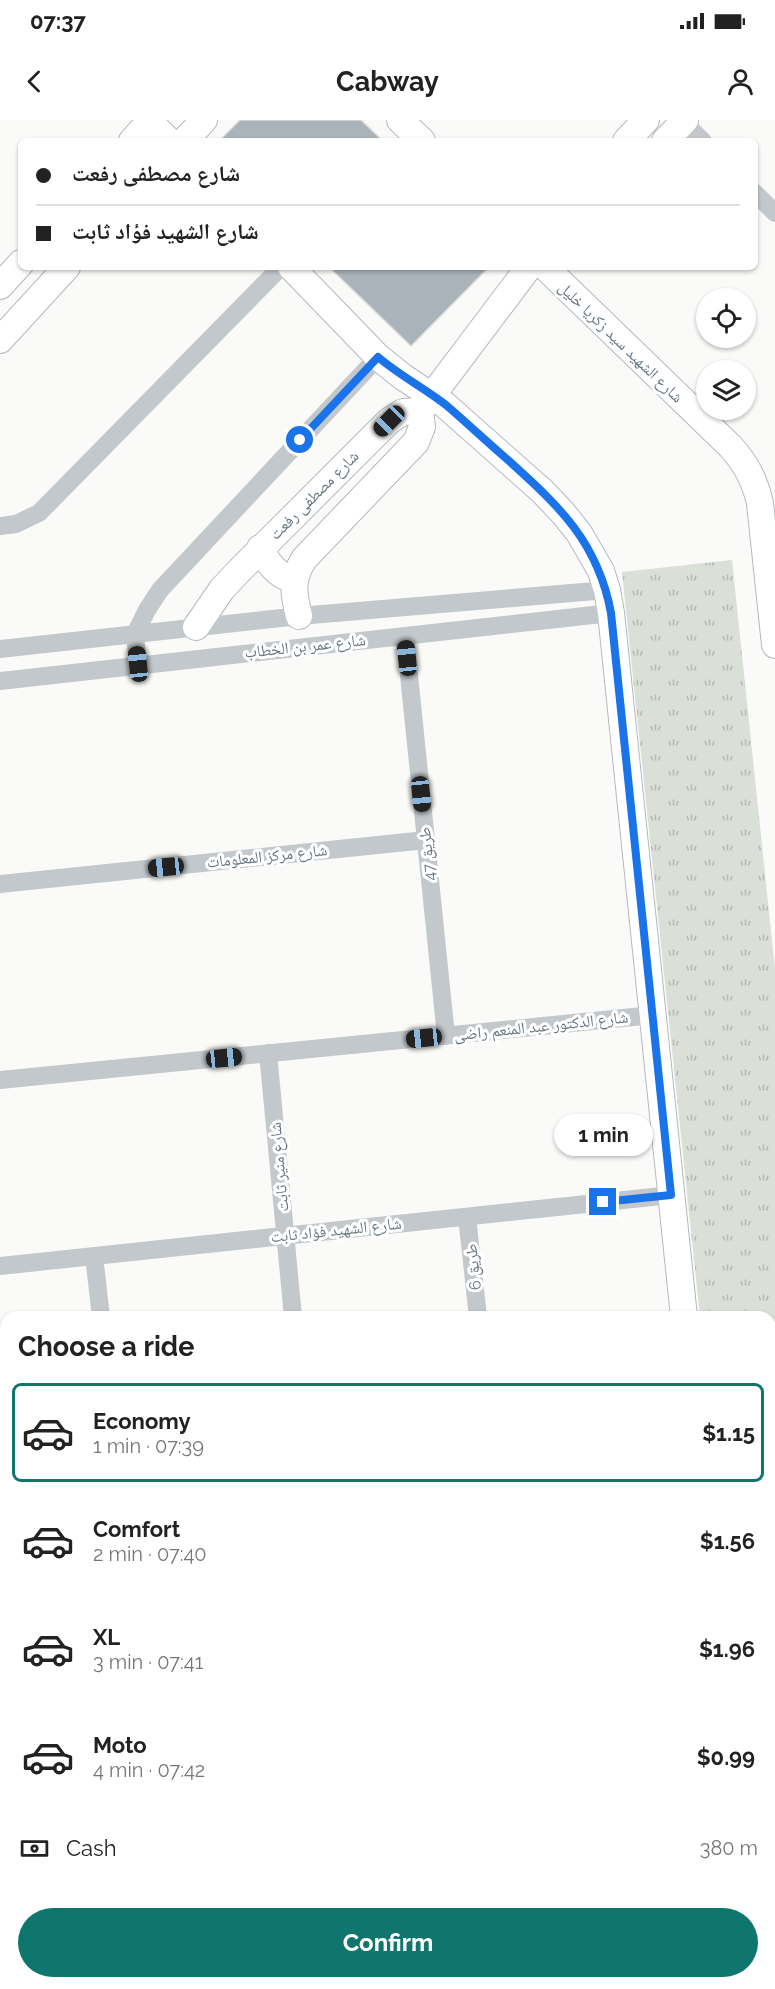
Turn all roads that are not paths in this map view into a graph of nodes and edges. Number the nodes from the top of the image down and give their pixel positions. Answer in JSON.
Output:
{"nodes":[{"id":1,"x":204,"y":120,"type":"edge"},
{"id":2,"x":646,"y":120,"type":"edge"},
{"id":3,"x":150,"y":121,"type":"edge"},
{"id":4,"x":684,"y":121,"type":"edge"},
{"id":5,"x":135,"y":138,"type":"edge"},
{"id":6,"x":166,"y":138,"type":"edge"},
{"id":7,"x":187,"y":138,"type":"edge"},
{"id":8,"x":629,"y":138,"type":"edge"},
{"id":9,"x":668,"y":138,"type":"edge"},
{"id":10,"x":700,"y":138,"type":"edge"},
{"id":11,"x":758,"y":196,"type":"edge"},
{"id":12,"x":775,"y":213,"type":"edge"},
{"id":13,"x":18,"y":266,"type":"edge"},
{"id":14,"x":64,"y":270,"type":"edge"},
{"id":15,"x":278,"y":270,"type":"edge"},
{"id":16,"x":294,"y":270,"type":"edge"},
{"id":17,"x":527,"y":270,"type":"edge"},
{"id":18,"x":548,"y":270,"type":"edge"},
{"id":19,"x":0,"y":286,"type":"edge"},
{"id":20,"x":0,"y":340,"type":"edge"},
{"id":21,"x":378,"y":357,"type":"junction"},
{"id":22,"x":425,"y":403,"type":"junction"},
{"id":23,"x":0,"y":526,"type":"edge"},
{"id":24,"x":260,"y":548,"type":"junction"},
{"id":25,"x":294,"y":581,"type":"junction"},
{"id":26,"x":609,"y":602,"type":"junction"},
{"id":27,"x":299,"y":616,"type":"junction"},
{"id":28,"x":196,"y":627,"type":"junction"},
{"id":29,"x":135,"y":634,"type":"junction"},
{"id":30,"x":405,"y":636,"type":"junction"},
{"id":31,"x":775,"y":645,"type":"edge"},
{"id":32,"x":0,"y":650,"type":"edge"},
{"id":33,"x":199,"y":658,"type":"junction"},
{"id":34,"x":138,"y":664,"type":"junction"},
{"id":35,"x":0,"y":681,"type":"edge"},
{"id":36,"x":426,"y":840,"type":"junction"},
{"id":37,"x":0,"y":884,"type":"edge"},
{"id":38,"x":653,"y":1015,"type":"junction"},
{"id":39,"x":446,"y":1036,"type":"junction"},
{"id":40,"x":268,"y":1053,"type":"junction"},
{"id":41,"x":0,"y":1080,"type":"edge"},
{"id":42,"x":671,"y":1195,"type":"junction"},
{"id":43,"x":468,"y":1216,"type":"junction"},
{"id":44,"x":286,"y":1236,"type":"junction"},
{"id":45,"x":94,"y":1256,"type":"junction"},
{"id":46,"x":0,"y":1266,"type":"edge"},
{"id":47,"x":100,"y":1311,"type":"edge"},
{"id":48,"x":292,"y":1311,"type":"edge"},
{"id":49,"x":477,"y":1311,"type":"edge"},
{"id":50,"x":683,"y":1311,"type":"edge"}],
"edges":[{"from":1,"to":7,"type":"street"},
{"from":2,"to":8,"type":"street"},
{"from":3,"to":5,"type":"street"},
{"from":3,"to":6,"type":"street"},
{"from":4,"to":9,"type":"street"},
{"from":4,"to":10,"type":"street"},
{"from":11,"to":12,"type":"street"},
{"from":13,"to":19,"type":"street"},
{"from":14,"to":20,"type":"street"},
{"from":15,"to":23,"type":"street"},
{"from":16,"to":21,"type":"street"},
{"from":17,"to":22,"type":"street"},
{"from":18,"to":31,"type":"street","name":"شارع الشهيد سيد زكريا خليل"},
{"from":21,"to":22,"type":"street"},
{"from":21,"to":29,"type":"street"},
{"from":22,"to":24,"type":"street","name":"شارع مصطفى رفعت"},
{"from":22,"to":25,"type":"street"},
{"from":22,"to":26,"type":"street"},
{"from":24,"to":25,"type":"street"},
{"from":24,"to":28,"type":"street","name":"شارع مصطفى رفعت"},
{"from":25,"to":27,"type":"street"},
{"from":26,"to":27,"type":"street","name":"شارع عمر بن الخطاب"},
{"from":26,"to":30,"type":"street","name":"شارع عمر بن الخطاب"},
{"from":26,"to":38,"type":"street"},
{"from":27,"to":28,"type":"street","name":"شارع عمر بن الخطاب"},
{"from":28,"to":29,"type":"street","name":"شارع عمر بن الخطاب"},
{"from":28,"to":33,"type":"street"},
{"from":29,"to":32,"type":"street","name":"شارع عمر بن الخطاب"},
{"from":29,"to":34,"type":"street"},
{"from":30,"to":33,"type":"street","name":"شارع عمر بن الخطاب"},
{"from":30,"to":36,"type":"street","name":"طريق 47"},
{"from":33,"to":34,"type":"street","name":"شارع عمر بن الخطاب"},
{"from":34,"to":35,"type":"street","name":"شارع عمر بن الخطاب"},
{"from":36,"to":37,"type":"street","name":"شارع مركز المعلومات"},
{"from":36,"to":39,"type":"street","name":"طريق 47"},
{"from":38,"to":39,"type":"street","name":"شارع الدكتور عبد المنعم راضى"},
{"from":38,"to":42,"type":"street"},
{"from":39,"to":40,"type":"street","name":"شارع الدكتور عبد المنعم راضى"},
{"from":40,"to":41,"type":"street","name":"شارع الدكتور عبد المنعم راضى"},
{"from":40,"to":44,"type":"street","name":"شارع منير ثابت"},
{"from":42,"to":43,"type":"street","name":"شارع الشهيد فؤاد ثابت"},
{"from":42,"to":50,"type":"street"},
{"from":43,"to":44,"type":"street","name":"شارع الشهيد فؤاد ثابت"},
{"from":43,"to":49,"type":"street","name":"طريق 6"},
{"from":44,"to":45,"type":"street","name":"شارع الشهيد فؤاد ثابت"},
{"from":44,"to":48,"type":"street","name":"شارع منير ثابت"},
{"from":45,"to":46,"type":"street","name":"شارع الشهيد فؤاد ثابت"},
{"from":45,"to":47,"type":"street"}]}
